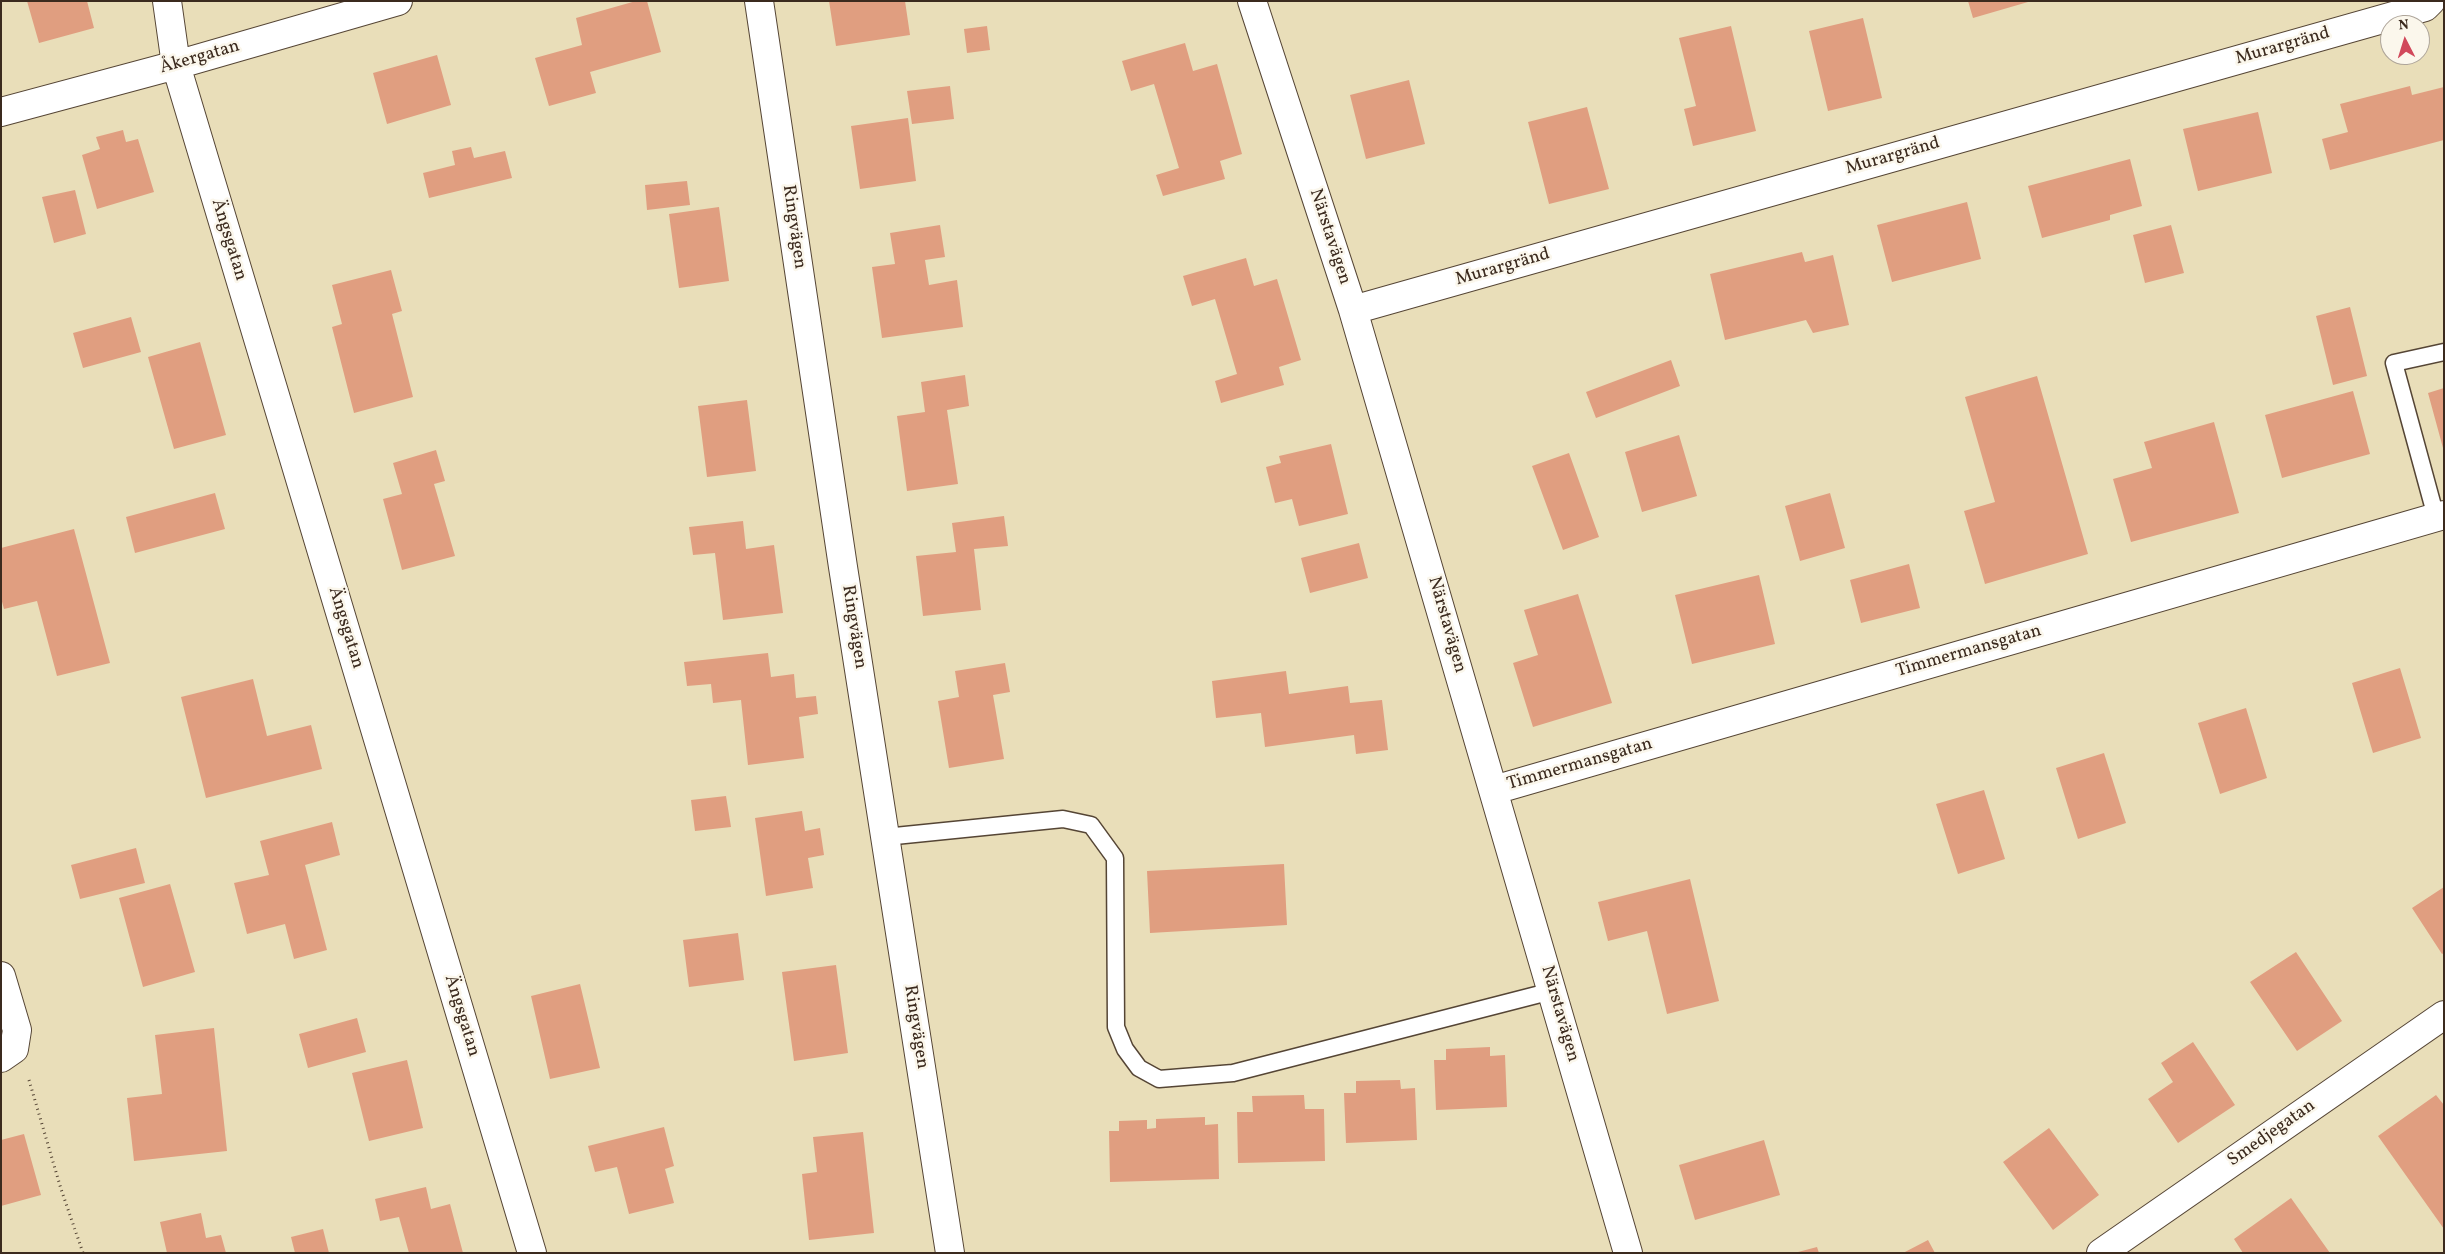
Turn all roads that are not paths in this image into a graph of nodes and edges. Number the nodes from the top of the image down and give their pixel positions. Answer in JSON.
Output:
{"nodes":[{"id":1,"x":167,"y":1,"type":"edge"},
{"id":2,"x":398,"y":1,"type":"edge"},
{"id":3,"x":759,"y":1,"type":"edge"},
{"id":4,"x":1252,"y":1,"type":"edge"},
{"id":5,"x":2431,"y":1,"type":"edge"},
{"id":6,"x":176,"y":65,"type":"junction"},
{"id":7,"x":1,"y":112,"type":"edge"},
{"id":8,"x":1353,"y":310,"type":"junction"},
{"id":9,"x":2444,"y":352,"type":"edge"},
{"id":10,"x":2440,"y":516,"type":"edge"},
{"id":11,"x":1494,"y":790,"type":"junction"},
{"id":12,"x":886,"y":837,"type":"junction"},
{"id":13,"x":1,"y":976,"type":"edge"},
{"id":14,"x":1552,"y":990,"type":"junction"},
{"id":15,"x":2444,"y":1015,"type":"edge"},
{"id":16,"x":7,"y":1054,"type":"edge"},
{"id":17,"x":532,"y":1253,"type":"edge"},
{"id":18,"x":950,"y":1253,"type":"edge"},
{"id":19,"x":1628,"y":1253,"type":"edge"},
{"id":20,"x":2101,"y":1253,"type":"edge"}],
"edges":[{"from":1,"to":6,"type":"street","name":"Ängsgatan"},
{"from":2,"to":6,"type":"street","name":"Åkergatan"},
{"from":3,"to":12,"type":"street","name":"Ringvägen"},
{"from":4,"to":8,"type":"street","name":"Närstavägen"},
{"from":5,"to":8,"type":"street","name":"Murargränd"},
{"from":6,"to":7,"type":"street","name":"Åkergatan"},
{"from":6,"to":17,"type":"street","name":"Ängsgatan"},
{"from":8,"to":11,"type":"street","name":"Närstavägen"},
{"from":9,"to":10,"type":"lane"},
{"from":10,"to":11,"type":"street","name":"Timmermansgatan"},
{"from":11,"to":14,"type":"street","name":"Närstavägen"},
{"from":12,"to":14,"type":"lane"},
{"from":12,"to":18,"type":"street","name":"Ringvägen"},
{"from":13,"to":16,"type":"street"},
{"from":14,"to":19,"type":"street","name":"Närstavägen"},
{"from":15,"to":20,"type":"street","name":"Smedjegatan"}]}
